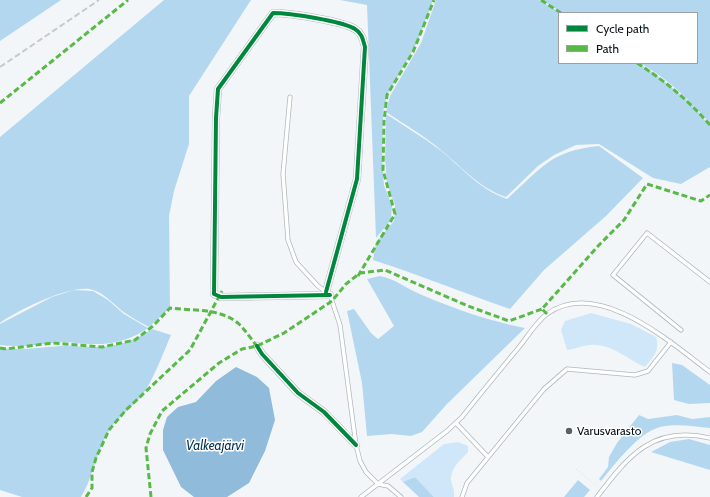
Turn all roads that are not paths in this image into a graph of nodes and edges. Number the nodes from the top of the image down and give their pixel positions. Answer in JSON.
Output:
{"nodes":[{"id":1,"x":290,"y":97,"type":"dead end"},
{"id":2,"x":710,"y":282,"type":"edge"},
{"id":3,"x":328,"y":293,"type":"junction"},
{"id":4,"x":681,"y":330,"type":"dead end"},
{"id":5,"x":671,"y":342,"type":"junction"},
{"id":6,"x":257,"y":346,"type":"dead end"},
{"id":7,"x":710,"y":372,"type":"edge"},
{"id":8,"x":456,"y":423,"type":"junction"},
{"id":9,"x":710,"y":438,"type":"edge"},
{"id":10,"x":356,"y":445,"type":"junction"},
{"id":11,"x":488,"y":457,"type":"junction"},
{"id":12,"x":378,"y":484,"type":"junction"},
{"id":13,"x":361,"y":497,"type":"edge"},
{"id":14,"x":401,"y":497,"type":"edge"},
{"id":15,"x":462,"y":497,"type":"edge"},
{"id":16,"x":597,"y":497,"type":"edge"}],
"edges":[{"from":1,"to":3,"type":"lane"},
{"from":2,"to":4,"type":"lane"},
{"from":3,"to":3,"type":"street"},
{"from":3,"to":10,"type":"lane"},
{"from":5,"to":7,"type":"lane"},
{"from":5,"to":8,"type":"lane"},
{"from":5,"to":11,"type":"lane"},
{"from":6,"to":10,"type":"street"},
{"from":8,"to":11,"type":"lane"},
{"from":8,"to":12,"type":"lane"},
{"from":9,"to":16,"type":"lane"},
{"from":10,"to":12,"type":"lane"},
{"from":11,"to":15,"type":"lane"},
{"from":12,"to":13,"type":"lane"},
{"from":12,"to":14,"type":"lane"}]}
